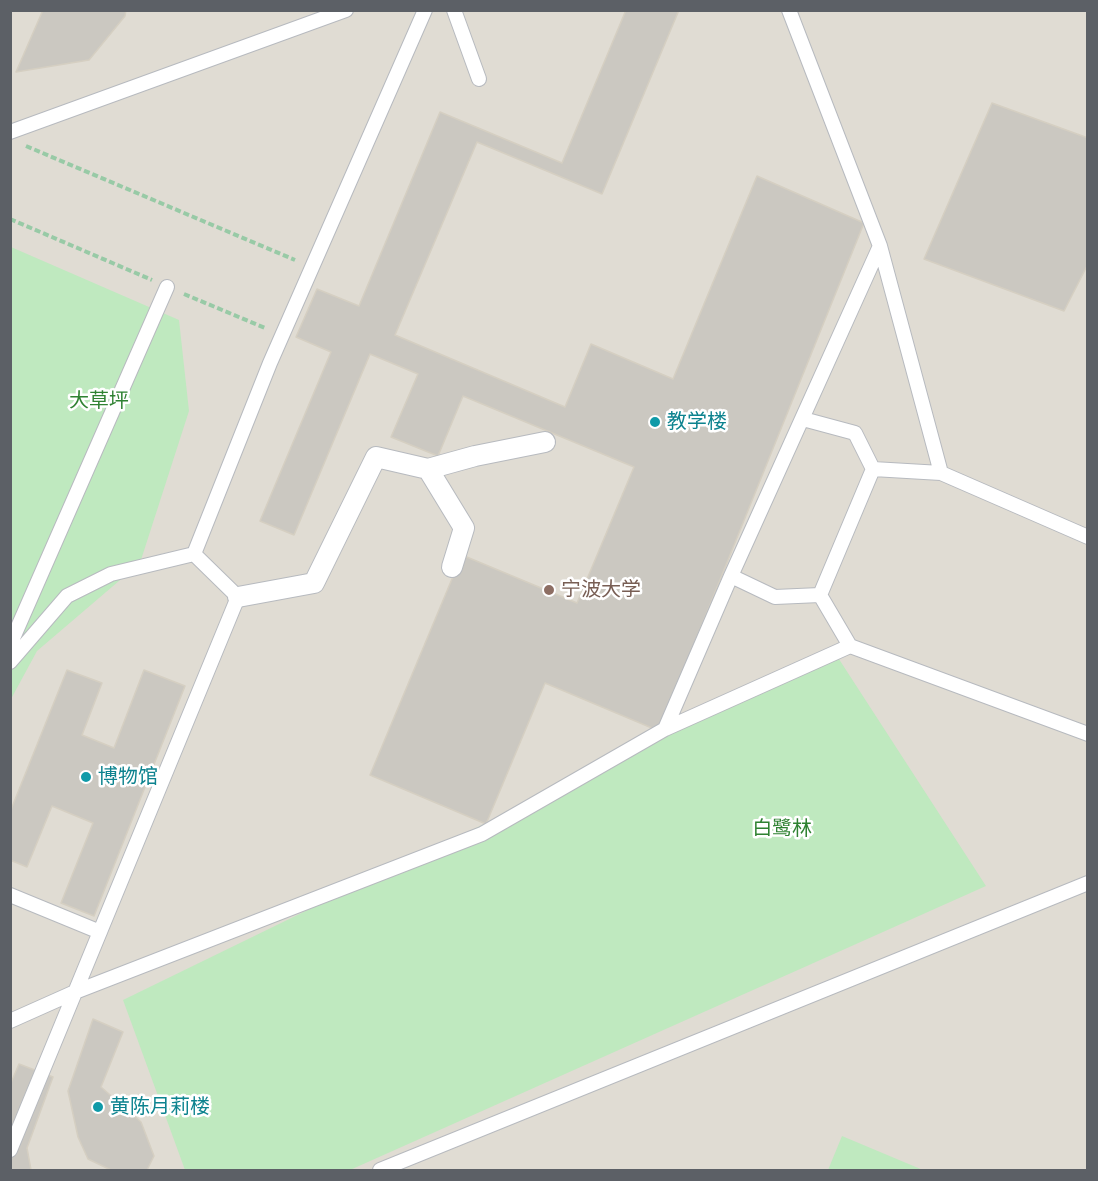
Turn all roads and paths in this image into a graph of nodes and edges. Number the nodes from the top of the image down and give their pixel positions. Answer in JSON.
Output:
{"nodes":[{"id":1,"x":346,"y":10,"type":"edge"},
{"id":2,"x":425,"y":10,"type":"edge"},
{"id":3,"x":454,"y":10,"type":"edge"},
{"id":4,"x":789,"y":10,"type":"edge"},
{"id":5,"x":479,"y":79,"type":"dead end"},
{"id":6,"x":10,"y":132,"type":"edge"},
{"id":7,"x":21,"y":144,"type":"dead end"},
{"id":8,"x":10,"y":219,"type":"edge"},
{"id":9,"x":880,"y":246,"type":"junction"},
{"id":10,"x":312,"y":267,"type":"junction"},
{"id":11,"x":167,"y":287,"type":"junction"},
{"id":12,"x":283,"y":336,"type":"junction"},
{"id":13,"x":803,"y":418,"type":"junction"},
{"id":14,"x":545,"y":442,"type":"dead end"},
{"id":15,"x":428,"y":468,"type":"junction"},
{"id":16,"x":873,"y":469,"type":"junction"},
{"id":17,"x":941,"y":473,"type":"junction"},
{"id":18,"x":1088,"y":537,"type":"edge"},
{"id":19,"x":194,"y":554,"type":"junction"},
{"id":20,"x":452,"y":567,"type":"dead end"},
{"id":21,"x":731,"y":576,"type":"junction"},
{"id":22,"x":820,"y":595,"type":"junction"},
{"id":23,"x":238,"y":597,"type":"junction"},
{"id":24,"x":10,"y":645,"type":"edge"},
{"id":25,"x":850,"y":646,"type":"junction"},
{"id":26,"x":10,"y":662,"type":"edge"},
{"id":27,"x":665,"y":729,"type":"junction"},
{"id":28,"x":1088,"y":734,"type":"edge"},
{"id":29,"x":1088,"y":883,"type":"edge"},
{"id":30,"x":10,"y":895,"type":"edge"},
{"id":31,"x":100,"y":932,"type":"junction"},
{"id":32,"x":75,"y":992,"type":"junction"},
{"id":33,"x":10,"y":1021,"type":"edge"},
{"id":34,"x":10,"y":1150,"type":"edge"},
{"id":35,"x":380,"y":1170,"type":"edge"}],
"edges":[{"from":1,"to":6,"type":"lane"},
{"from":2,"to":10,"type":"lane"},
{"from":3,"to":5,"type":"lane"},
{"from":4,"to":9,"type":"lane"},
{"from":7,"to":10,"type":"path"},
{"from":8,"to":11,"type":"path"},
{"from":9,"to":13,"type":"lane"},
{"from":9,"to":17,"type":"lane"},
{"from":10,"to":12,"type":"lane"},
{"from":11,"to":12,"type":"path"},
{"from":11,"to":24,"type":"lane"},
{"from":12,"to":19,"type":"lane"},
{"from":13,"to":16,"type":"lane"},
{"from":13,"to":21,"type":"lane"},
{"from":14,"to":15,"type":"street"},
{"from":15,"to":20,"type":"street"},
{"from":15,"to":23,"type":"street"},
{"from":16,"to":17,"type":"lane"},
{"from":16,"to":22,"type":"lane"},
{"from":17,"to":18,"type":"lane"},
{"from":19,"to":23,"type":"lane"},
{"from":19,"to":26,"type":"lane"},
{"from":21,"to":22,"type":"lane"},
{"from":21,"to":27,"type":"lane"},
{"from":22,"to":25,"type":"lane"},
{"from":23,"to":31,"type":"lane"},
{"from":25,"to":27,"type":"lane"},
{"from":25,"to":28,"type":"lane"},
{"from":27,"to":32,"type":"lane"},
{"from":29,"to":35,"type":"lane"},
{"from":30,"to":31,"type":"lane"},
{"from":31,"to":32,"type":"lane"},
{"from":32,"to":33,"type":"lane"},
{"from":32,"to":34,"type":"lane"}]}
